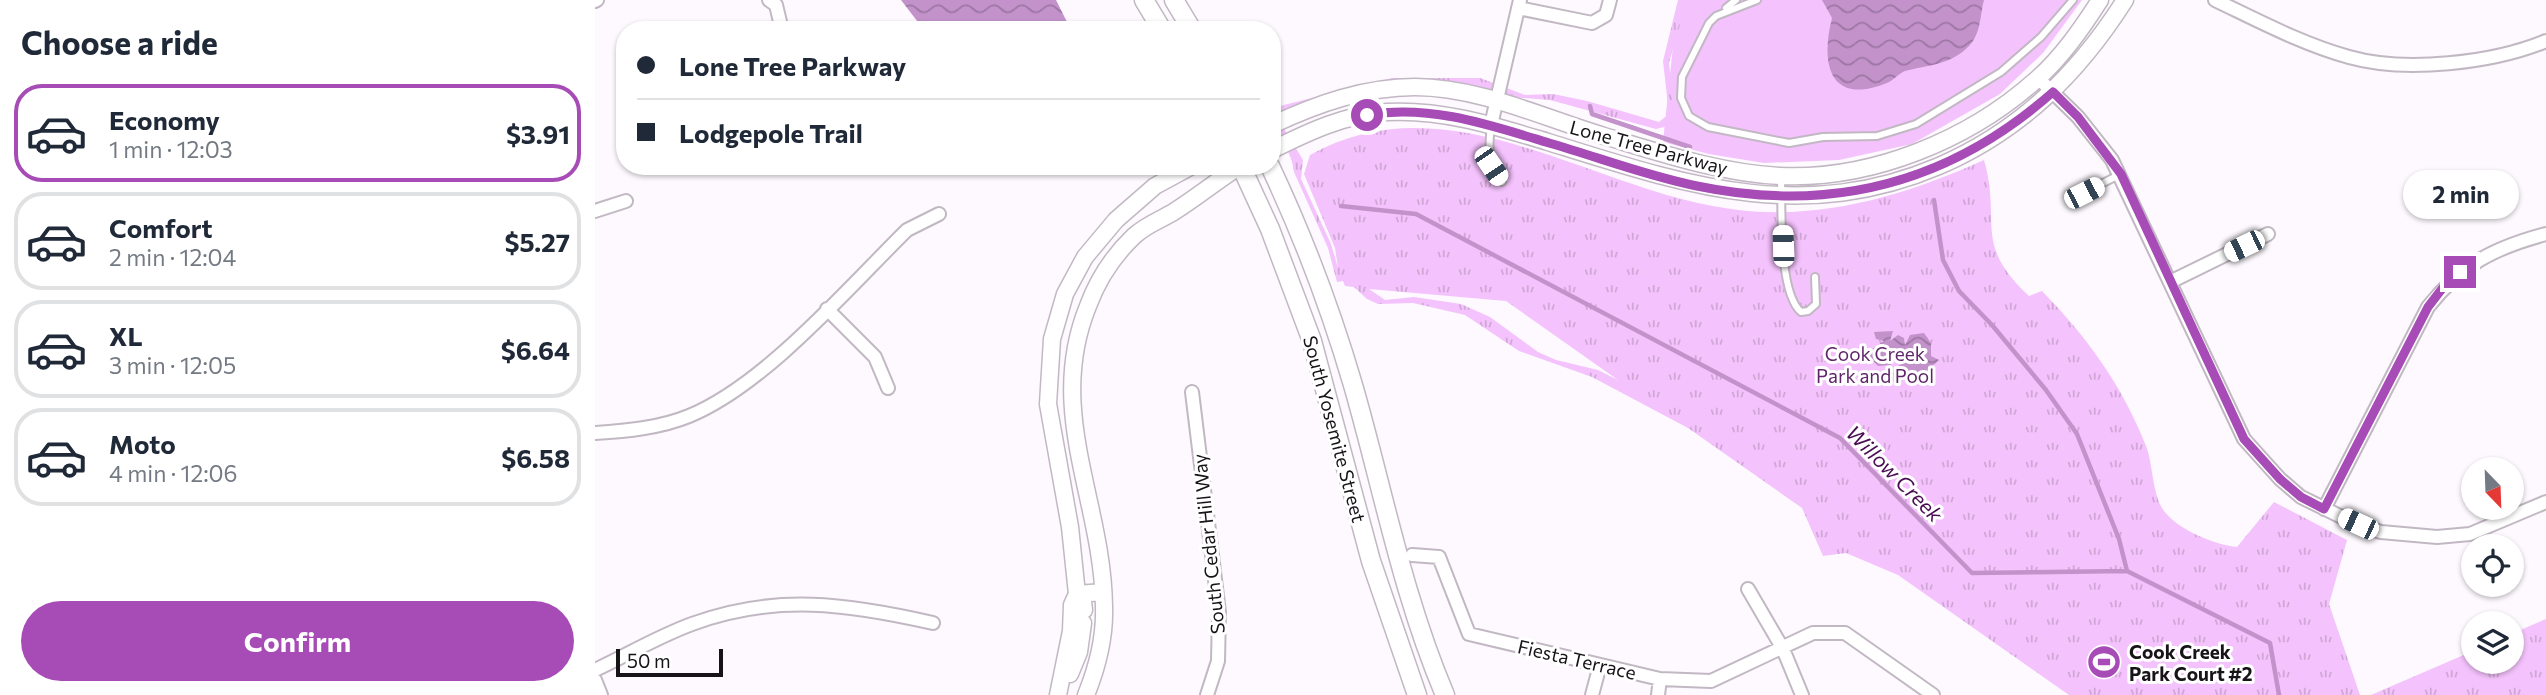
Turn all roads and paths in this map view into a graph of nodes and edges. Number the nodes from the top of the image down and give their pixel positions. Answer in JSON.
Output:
{"nodes":[{"id":1,"x":769,"y":0,"type":"edge"},
{"id":2,"x":1144,"y":0,"type":"edge"},
{"id":3,"x":1174,"y":0,"type":"edge"},
{"id":4,"x":1610,"y":0,"type":"edge"},
{"id":5,"x":1736,"y":0,"type":"edge"},
{"id":6,"x":1757,"y":0,"type":"edge"},
{"id":7,"x":2073,"y":0,"type":"edge"},
{"id":8,"x":2100,"y":0,"type":"edge"},
{"id":9,"x":2125,"y":0,"type":"edge"},
{"id":10,"x":2215,"y":0,"type":"edge"},
{"id":11,"x":1519,"y":4,"type":"edge"},
{"id":12,"x":1716,"y":16,"type":"junction"},
{"id":13,"x":780,"y":21,"type":"edge"},
{"id":14,"x":1157,"y":21,"type":"edge"},
{"id":15,"x":1187,"y":21,"type":"edge"},
{"id":16,"x":2546,"y":41,"type":"edge"},
{"id":17,"x":2038,"y":78,"type":"junction"},
{"id":18,"x":2053,"y":92,"type":"junction"},
{"id":19,"x":1495,"y":102,"type":"junction"},
{"id":20,"x":1281,"y":121,"type":"edge"},
{"id":21,"x":1491,"y":125,"type":"junction"},
{"id":22,"x":1281,"y":146,"type":"edge"},
{"id":23,"x":2121,"y":174,"type":"junction"},
{"id":24,"x":1175,"y":175,"type":"edge"},
{"id":25,"x":1228,"y":175,"type":"edge"},
{"id":26,"x":1245,"y":175,"type":"edge"},
{"id":27,"x":1273,"y":175,"type":"edge"},
{"id":28,"x":1781,"y":176,"type":"junction"},
{"id":29,"x":1502,"y":181,"type":"dead end"},
{"id":30,"x":2084,"y":193,"type":"dead end"},
{"id":31,"x":1781,"y":197,"type":"junction"},
{"id":32,"x":626,"y":201,"type":"dead end"},
{"id":33,"x":595,"y":211,"type":"edge"},
{"id":34,"x":939,"y":214,"type":"dead end"},
{"id":35,"x":2268,"y":234,"type":"dead end"},
{"id":36,"x":2546,"y":234,"type":"edge"},
{"id":37,"x":1815,"y":277,"type":"dead end"},
{"id":38,"x":2170,"y":282,"type":"junction"},
{"id":39,"x":827,"y":309,"type":"junction"},
{"id":40,"x":888,"y":388,"type":"dead end"},
{"id":41,"x":1192,"y":391,"type":"dead end"},
{"id":42,"x":595,"y":433,"type":"edge"},
{"id":43,"x":2546,"y":502,"type":"edge"},
{"id":44,"x":2324,"y":509,"type":"junction"},
{"id":45,"x":1412,"y":555,"type":"dead end"},
{"id":46,"x":1748,"y":589,"type":"dead end"},
{"id":47,"x":1103,"y":592,"type":"junction"},
{"id":48,"x":1077,"y":594,"type":"junction"},
{"id":49,"x":933,"y":623,"type":"dead end"},
{"id":50,"x":1082,"y":624,"type":"junction"},
{"id":51,"x":1101,"y":640,"type":"junction"},
{"id":52,"x":1783,"y":649,"type":"junction"},
{"id":53,"x":1600,"y":665,"type":"junction"},
{"id":54,"x":1075,"y":669,"type":"junction"},
{"id":55,"x":595,"y":670,"type":"edge"},
{"id":56,"x":1095,"y":673,"type":"junction"},
{"id":57,"x":1660,"y":679,"type":"junction"},
{"id":58,"x":595,"y":680,"type":"edge"},
{"id":59,"x":1060,"y":688,"type":"edge"},
{"id":60,"x":601,"y":695,"type":"edge"},
{"id":61,"x":1086,"y":695,"type":"edge"},
{"id":62,"x":1207,"y":695,"type":"edge"},
{"id":63,"x":1417,"y":695,"type":"edge"},
{"id":64,"x":1445,"y":695,"type":"edge"},
{"id":65,"x":1592,"y":695,"type":"edge"},
{"id":66,"x":1658,"y":695,"type":"edge"},
{"id":67,"x":1802,"y":695,"type":"edge"},
{"id":68,"x":1933,"y":695,"type":"edge"}],
"edges":[{"from":1,"to":13,"type":"street"},
{"from":2,"to":14,"type":"main road"},
{"from":3,"to":15,"type":"main road"},
{"from":4,"to":11,"type":"street"},
{"from":5,"to":12,"type":"lane"},
{"from":6,"to":12,"type":"lane"},
{"from":7,"to":12,"type":"lane"},
{"from":8,"to":17,"type":"street","name":"Lone Tree Parkway"},
{"from":9,"to":18,"type":"street","name":"Lone Tree Parkway"},
{"from":10,"to":16,"type":"street"},
{"from":11,"to":19,"type":"street"},
{"from":17,"to":18,"type":"street"},
{"from":17,"to":28,"type":"street","name":"Lone Tree Parkway"},
{"from":18,"to":23,"type":"street"},
{"from":18,"to":31,"type":"street","name":"Lone Tree Parkway"},
{"from":19,"to":20,"type":"street","name":"Lone Tree Parkway"},
{"from":19,"to":21,"type":"street"},
{"from":19,"to":28,"type":"street","name":"Lone Tree Parkway"},
{"from":21,"to":22,"type":"street","name":"Lone Tree Parkway"},
{"from":21,"to":29,"type":"lane"},
{"from":21,"to":31,"type":"street","name":"Lone Tree Parkway"},
{"from":23,"to":30,"type":"lane"},
{"from":23,"to":38,"type":"street"},
{"from":24,"to":48,"type":"street"},
{"from":25,"to":47,"type":"street"},
{"from":26,"to":63,"type":"main road","name":"South Yosemite Street"},
{"from":27,"to":64,"type":"main road","name":"South Yosemite Street"},
{"from":28,"to":31,"type":"lane"},
{"from":31,"to":37,"type":"lane"},
{"from":32,"to":33,"type":"street"},
{"from":34,"to":39,"type":"street"},
{"from":35,"to":38,"type":"street"},
{"from":36,"to":44,"type":"street"},
{"from":38,"to":44,"type":"street"},
{"from":39,"to":40,"type":"street"},
{"from":39,"to":42,"type":"street"},
{"from":41,"to":62,"type":"street","name":"South Cedar Hill Way"},
{"from":43,"to":44,"type":"street"},
{"from":45,"to":53,"type":"street","name":"Fiesta Terrace"},
{"from":46,"to":52,"type":"street"},
{"from":47,"to":48,"type":"street"},
{"from":47,"to":51,"type":"street"},
{"from":48,"to":50,"type":"street"},
{"from":48,"to":59,"type":"street"},
{"from":49,"to":55,"type":"street"},
{"from":50,"to":51,"type":"street"},
{"from":50,"to":54,"type":"street"},
{"from":51,"to":56,"type":"street"},
{"from":52,"to":57,"type":"street","name":"Fiesta Terrace"},
{"from":52,"to":67,"type":"street"},
{"from":52,"to":68,"type":"street","name":"Fiesta Terrace"},
{"from":53,"to":57,"type":"street","name":"Fiesta Terrace"},
{"from":53,"to":65,"type":"street"},
{"from":54,"to":56,"type":"street"},
{"from":54,"to":59,"type":"street"},
{"from":56,"to":61,"type":"street"},
{"from":57,"to":66,"type":"street"},
{"from":58,"to":60,"type":"street"}]}
